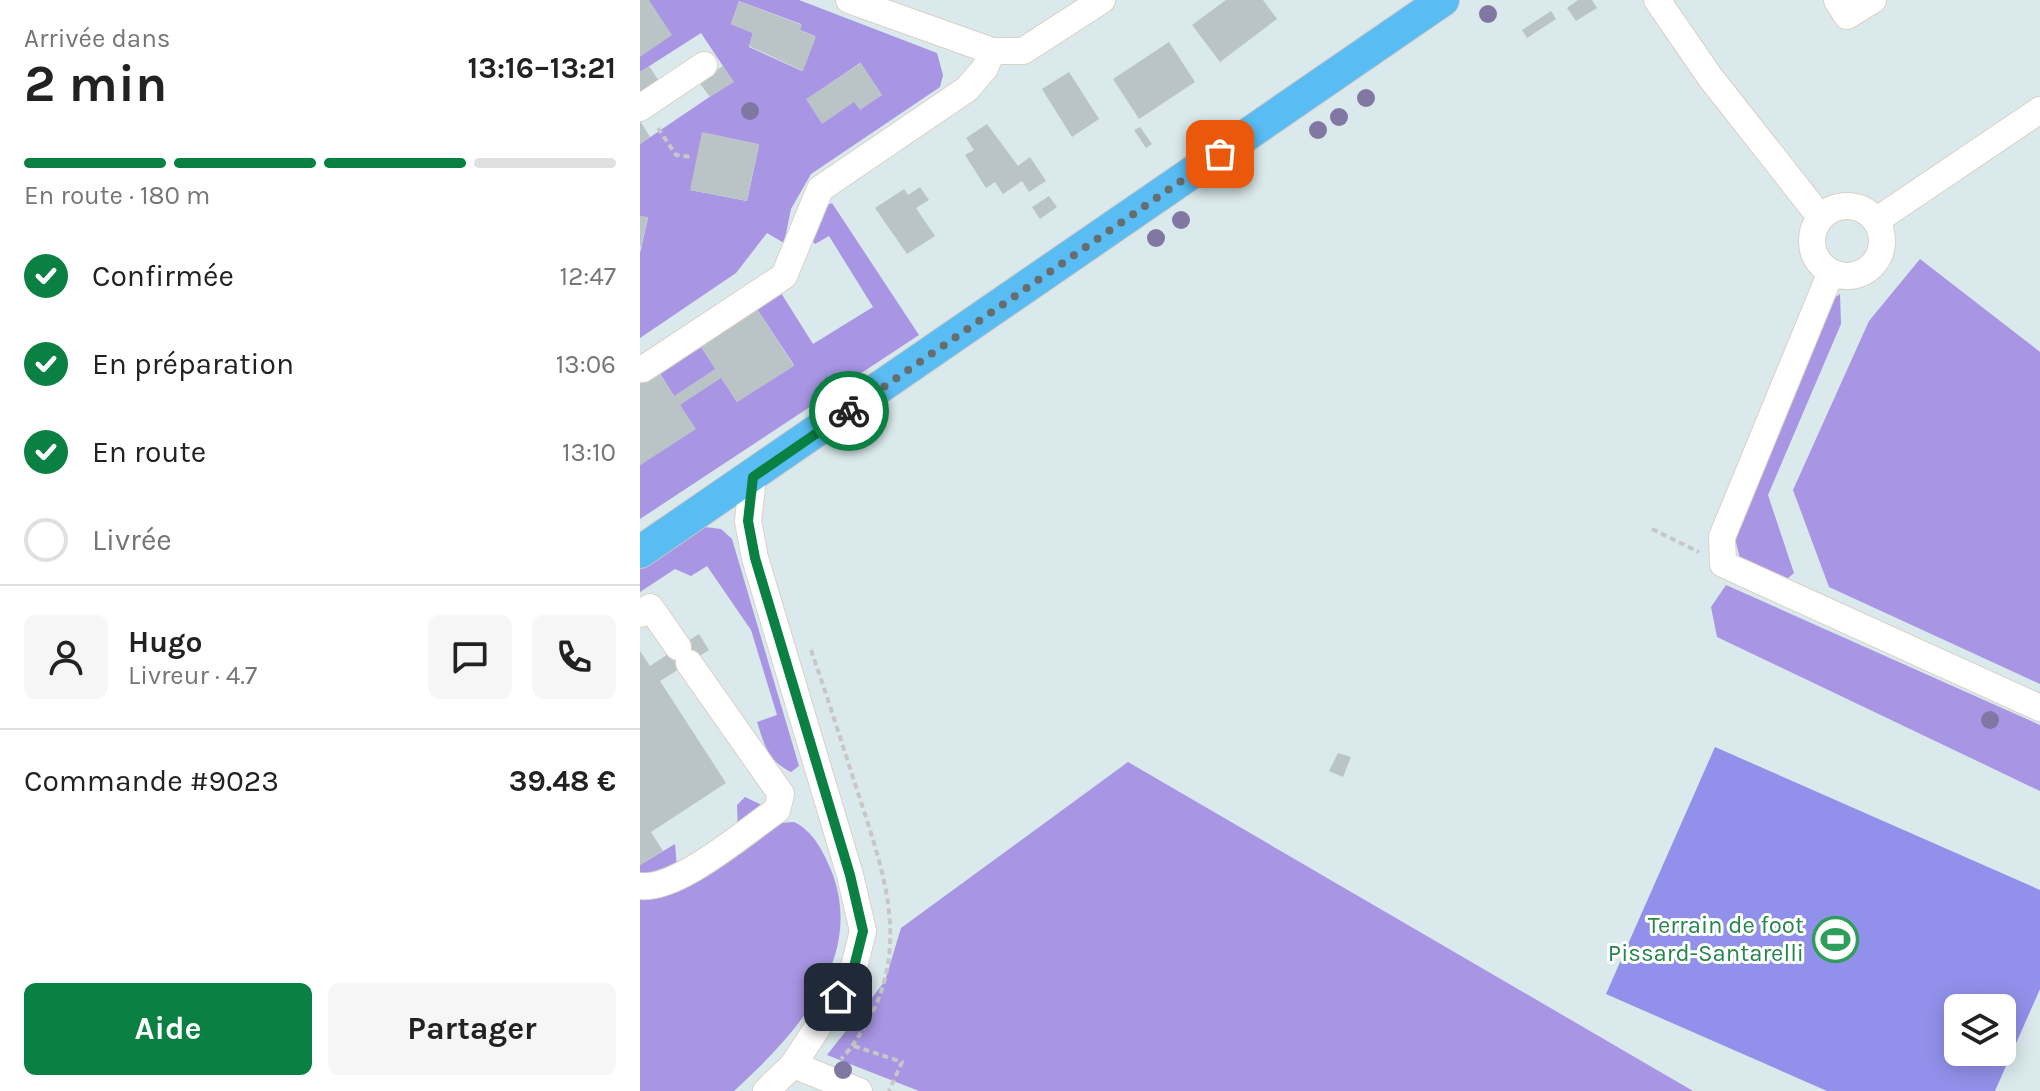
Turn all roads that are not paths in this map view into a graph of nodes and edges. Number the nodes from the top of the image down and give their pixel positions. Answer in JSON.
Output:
{"nodes":[{"id":1,"x":849,"y":0,"type":"edge"},
{"id":2,"x":1102,"y":0,"type":"edge"},
{"id":3,"x":1443,"y":0,"type":"edge"},
{"id":4,"x":1657,"y":0,"type":"edge"},
{"id":5,"x":1837,"y":0,"type":"edge"},
{"id":6,"x":1873,"y":0,"type":"edge"},
{"id":7,"x":992,"y":51,"type":"junction"},
{"id":8,"x":704,"y":65,"type":"dead end"},
{"id":9,"x":641,"y":107,"type":"edge"},
{"id":10,"x":2040,"y":110,"type":"edge"},
{"id":11,"x":1821,"y":218,"type":"junction"},
{"id":12,"x":1877,"y":220,"type":"junction"},
{"id":13,"x":1831,"y":272,"type":"junction"},
{"id":14,"x":643,"y":369,"type":"dead end"},
{"id":15,"x":753,"y":477,"type":"junction"},
{"id":16,"x":640,"y":552,"type":"edge"},
{"id":17,"x":640,"y":614,"type":"edge"},
{"id":18,"x":2040,"y":708,"type":"edge"},
{"id":19,"x":822,"y":781,"type":"junction"},
{"id":20,"x":781,"y":794,"type":"junction"},
{"id":21,"x":640,"y":886,"type":"edge"},
{"id":22,"x":793,"y":1065,"type":"junction"},
{"id":23,"x":855,"y":1090,"type":"edge"},
{"id":24,"x":766,"y":1091,"type":"edge"}],
"edges":[{"from":1,"to":7,"type":"street"},
{"from":2,"to":7,"type":"street"},
{"from":3,"to":15,"type":"main road"},
{"from":4,"to":11,"type":"street"},
{"from":5,"to":6,"type":"street"},
{"from":7,"to":14,"type":"street"},
{"from":8,"to":9,"type":"street"},
{"from":10,"to":12,"type":"street"},
{"from":11,"to":12,"type":"street"},
{"from":11,"to":13,"type":"street"},
{"from":12,"to":13,"type":"street"},
{"from":13,"to":18,"type":"street"},
{"from":15,"to":16,"type":"main road"},
{"from":15,"to":19,"type":"street"},
{"from":17,"to":20,"type":"street"},
{"from":19,"to":20,"type":"street"},
{"from":19,"to":22,"type":"street"},
{"from":20,"to":21,"type":"street"},
{"from":22,"to":23,"type":"street"},
{"from":22,"to":24,"type":"street"}]}
